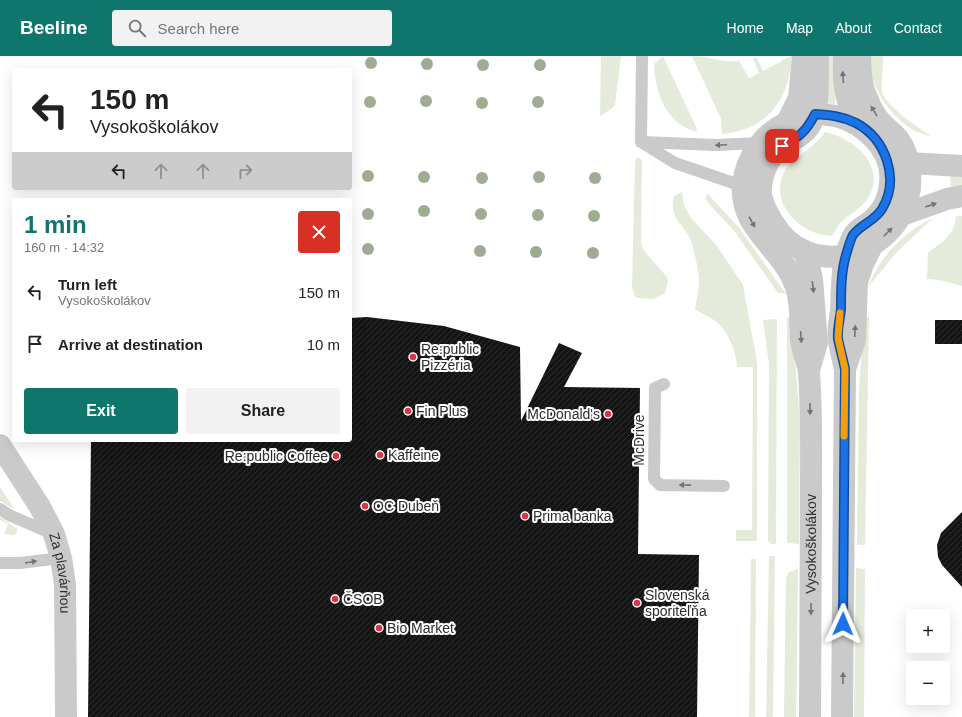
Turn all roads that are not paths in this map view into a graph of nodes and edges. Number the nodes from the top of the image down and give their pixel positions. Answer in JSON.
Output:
{"nodes":[{"id":1,"x":642,"y":56,"type":"edge"},
{"id":2,"x":803,"y":56,"type":"edge"},
{"id":3,"x":818,"y":56,"type":"edge"},
{"id":4,"x":844,"y":56,"type":"edge"},
{"id":5,"x":860,"y":56,"type":"edge"},
{"id":6,"x":815,"y":114,"type":"junction"},
{"id":7,"x":786,"y":122,"type":"junction"},
{"id":8,"x":857,"y":124,"type":"junction"},
{"id":9,"x":641,"y":142,"type":"junction"},
{"id":10,"x":760,"y":143,"type":"junction"},
{"id":11,"x":892,"y":147,"type":"junction"},
{"id":12,"x":962,"y":152,"type":"edge"},
{"id":13,"x":908,"y":163,"type":"junction"},
{"id":14,"x":962,"y":166,"type":"edge"},
{"id":15,"x":752,"y":190,"type":"junction"},
{"id":16,"x":962,"y":196,"type":"edge"},
{"id":17,"x":902,"y":215,"type":"junction"},
{"id":18,"x":872,"y":246,"type":"junction"},
{"id":19,"x":802,"y":250,"type":"junction"},
{"id":20,"x":846,"y":257,"type":"junction"},
{"id":21,"x":845,"y":369,"type":"junction"},
{"id":22,"x":809,"y":370,"type":"junction"},
{"id":23,"x":664,"y":384,"type":"dead end"},
{"id":24,"x":0,"y":445,"type":"edge"},
{"id":25,"x":724,"y":486,"type":"dead end"},
{"id":26,"x":0,"y":509,"type":"edge"},
{"id":27,"x":54,"y":534,"type":"junction"},
{"id":28,"x":61,"y":558,"type":"junction"},
{"id":29,"x":0,"y":563,"type":"edge"},
{"id":30,"x":66,"y":717,"type":"edge"},
{"id":31,"x":810,"y":717,"type":"edge"},
{"id":32,"x":842,"y":717,"type":"edge"}],
"edges":[{"from":1,"to":9,"type":"lane"},
{"from":2,"to":7,"type":"street","name":"Vysokoškolákov"},
{"from":3,"to":6,"type":"street","name":"Vysokoškolákov"},
{"from":8,"to":4,"type":"street","name":"Vysokoškolákov","one_way":true},
{"from":11,"to":5,"type":"street","name":"Vysokoškolákov","one_way":true},
{"from":6,"to":7,"type":"street","name":"Vysokoškolákov"},
{"from":6,"to":8,"type":"street","name":"Vysokoškolákov"},
{"from":6,"to":15,"type":"street","name":"Vysokoškolákov"},
{"from":7,"to":10,"type":"street","name":"Vysokoškolákov"},
{"from":8,"to":11,"type":"street","name":"Vysokoškolákov"},
{"from":10,"to":9,"type":"lane","one_way":true},
{"from":9,"to":15,"type":"lane"},
{"from":10,"to":15,"type":"street","name":"Vysokoškolákov"},
{"from":11,"to":12,"type":"street"},
{"from":11,"to":13,"type":"street","name":"Vysokoškolákov"},
{"from":11,"to":20,"type":"street","name":"Vysokoškolákov"},
{"from":13,"to":14,"type":"street"},
{"from":13,"to":17,"type":"street","name":"Vysokoškolákov"},
{"from":15,"to":19,"type":"street","name":"Vysokoškolákov"},
{"from":15,"to":22,"type":"street","name":"Vysokoškolákov","one_way":true},
{"from":17,"to":16,"type":"street","one_way":true},
{"from":18,"to":17,"type":"street","name":"Vysokoškolákov","one_way":true},
{"from":18,"to":20,"type":"street","name":"Vysokoškolákov"},
{"from":21,"to":18,"type":"street","name":"Vysokoškolákov","one_way":true},
{"from":19,"to":20,"type":"street","name":"Vysokoškolákov"},
{"from":19,"to":22,"type":"street","name":"Vysokoškolákov","one_way":true},
{"from":20,"to":21,"type":"street","name":"Vysokoškolákov"},
{"from":32,"to":21,"type":"street","name":"Vysokoškolákov","one_way":true},
{"from":22,"to":31,"type":"street","name":"Vysokoškolákov","one_way":true},
{"from":25,"to":23,"type":"lane","name":"McDrive","one_way":true},
{"from":24,"to":27,"type":"street","name":"Za plavárňou"},
{"from":26,"to":27,"type":"lane"},
{"from":27,"to":28,"type":"street","name":"Za plavárňou"},
{"from":29,"to":28,"type":"lane","one_way":true},
{"from":28,"to":30,"type":"street","name":"Za plavárňou"}]}
